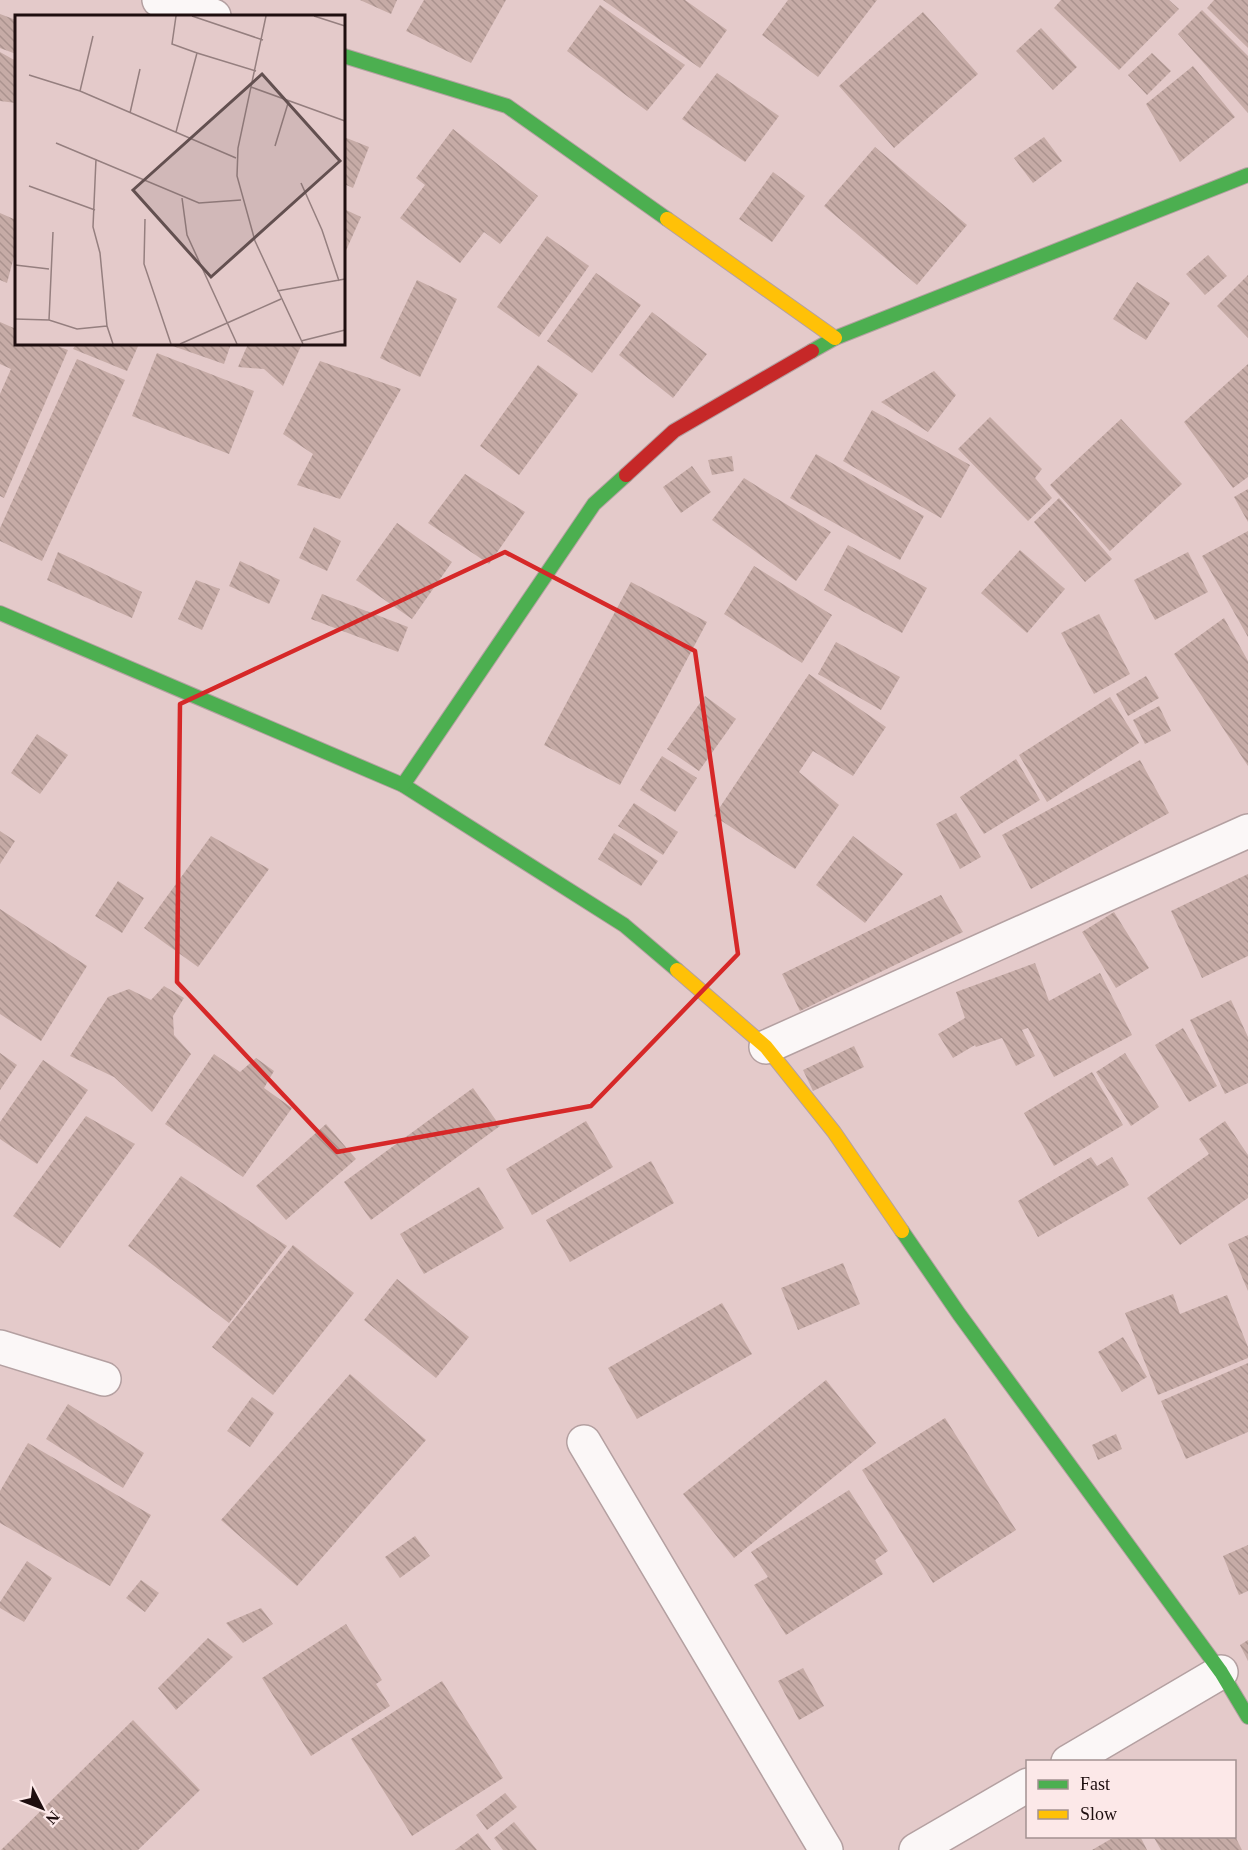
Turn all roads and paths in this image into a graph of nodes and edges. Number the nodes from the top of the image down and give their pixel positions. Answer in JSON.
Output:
{"nodes":[{"id":1,"x":159,"y":0,"type":"edge"},
{"id":2,"x":211,"y":15,"type":"edge"},
{"id":3,"x":345,"y":56,"type":"edge"},
{"id":4,"x":1248,"y":175,"type":"edge"},
{"id":5,"x":835,"y":338,"type":"junction"},
{"id":6,"x":0,"y":613,"type":"edge"},
{"id":7,"x":403,"y":785,"type":"junction"},
{"id":8,"x":1248,"y":831,"type":"edge"},
{"id":9,"x":766,"y":1047,"type":"junction"},
{"id":10,"x":0,"y":1347,"type":"edge"},
{"id":11,"x":104,"y":1379,"type":"dead end"},
{"id":12,"x":584,"y":1443,"type":"dead end"},
{"id":13,"x":1221,"y":1672,"type":"junction"},
{"id":14,"x":1248,"y":1717,"type":"edge"},
{"id":15,"x":1070,"y":1760,"type":"edge"},
{"id":16,"x":1026,"y":1786,"type":"edge"},
{"id":17,"x":826,"y":1850,"type":"edge"},
{"id":18,"x":916,"y":1850,"type":"edge"}],
"edges":[{"from":1,"to":2,"type":"street"},
{"from":3,"to":5,"type":"street"},
{"from":4,"to":5,"type":"street"},
{"from":5,"to":7,"type":"street"},
{"from":6,"to":7,"type":"street"},
{"from":7,"to":9,"type":"street"},
{"from":8,"to":9,"type":"street"},
{"from":9,"to":13,"type":"street"},
{"from":10,"to":11,"type":"street"},
{"from":12,"to":17,"type":"street"},
{"from":13,"to":14,"type":"street"},
{"from":13,"to":15,"type":"street"},
{"from":16,"to":18,"type":"street"}]}
